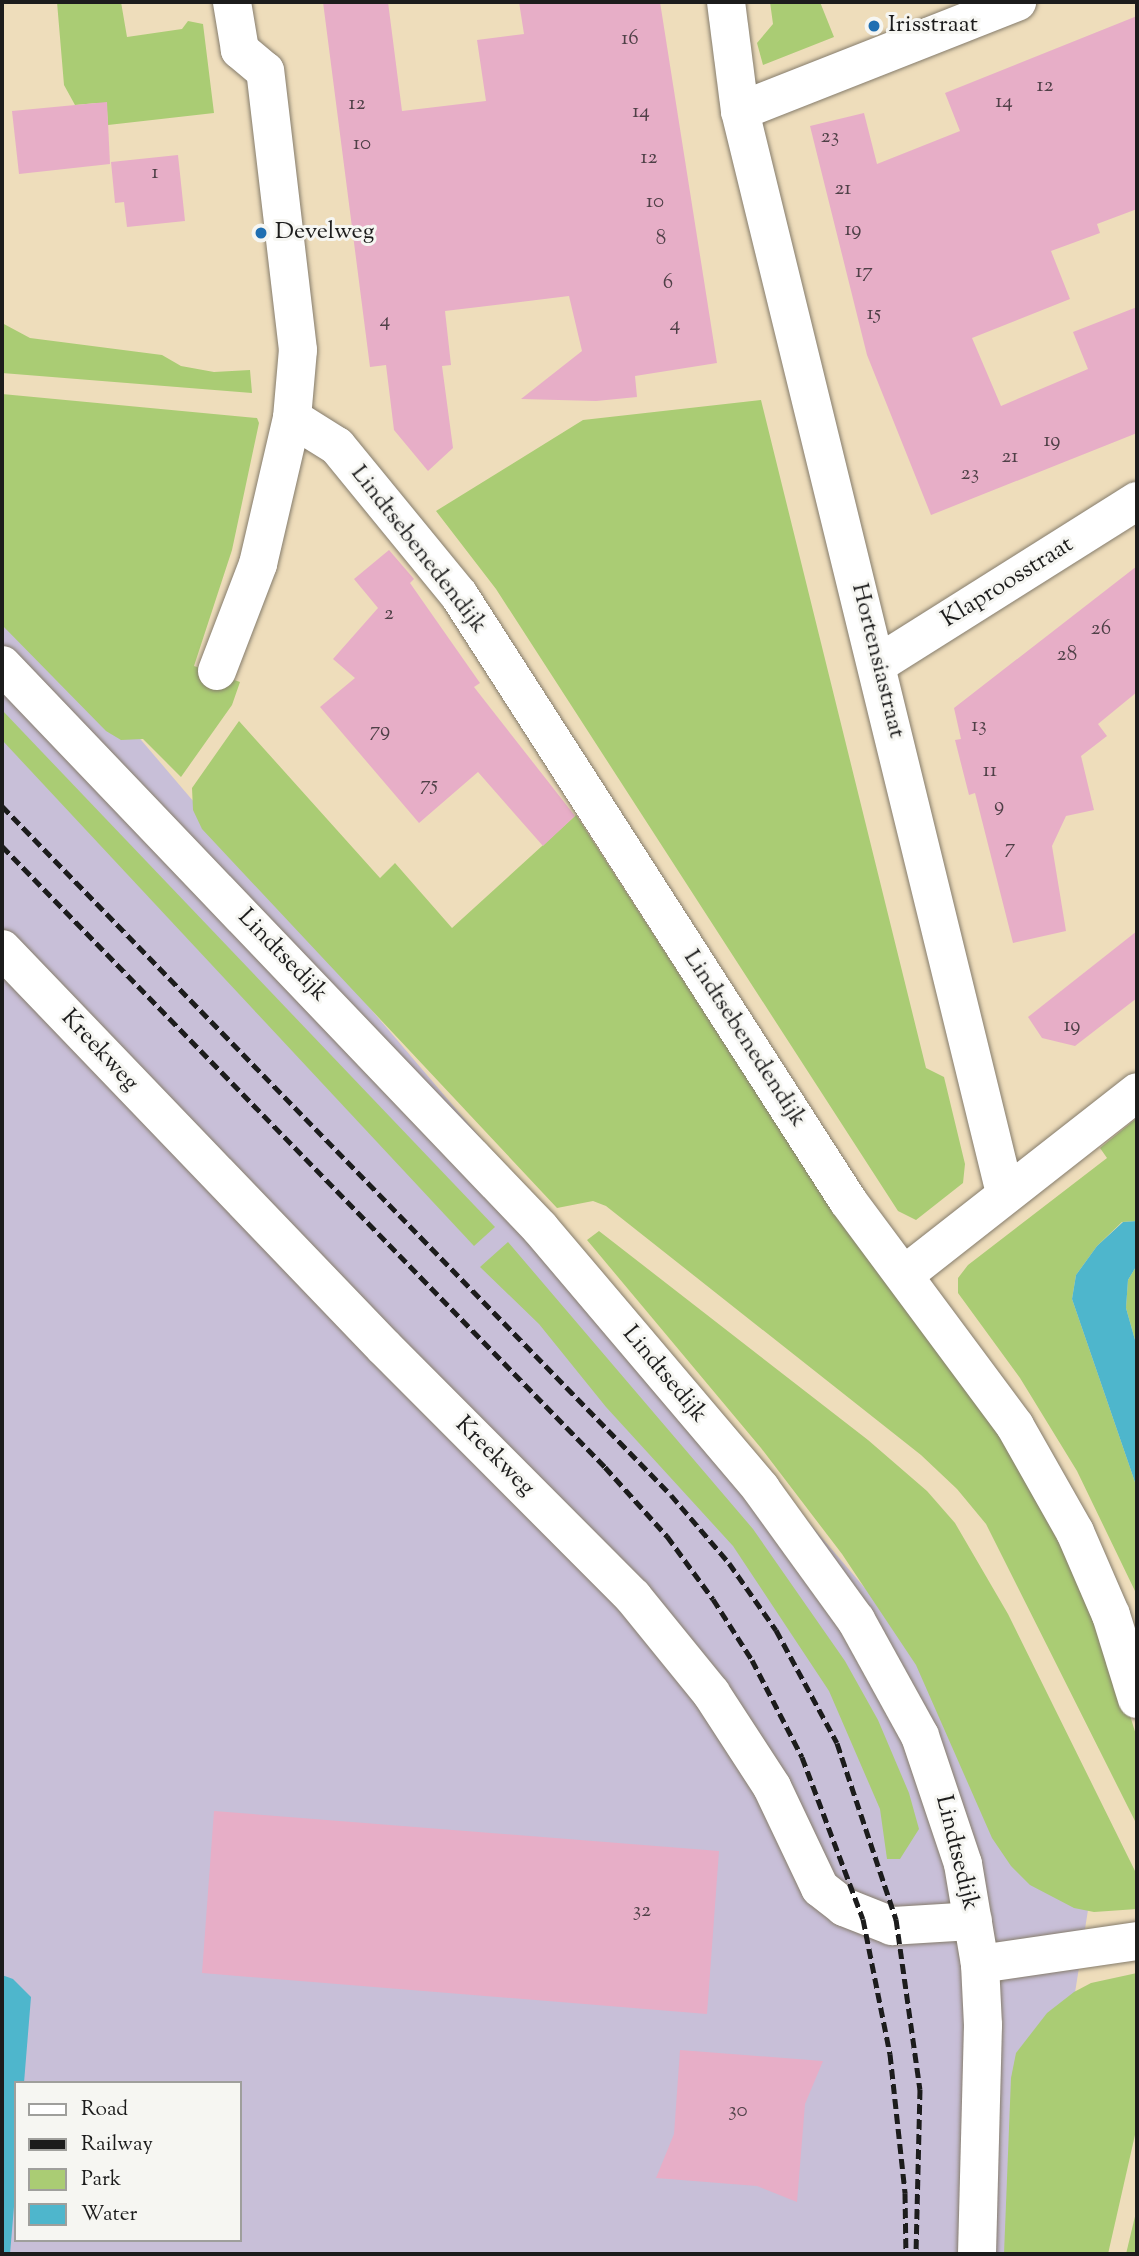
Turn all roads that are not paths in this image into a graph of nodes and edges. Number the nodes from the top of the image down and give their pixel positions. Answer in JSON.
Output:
{"nodes":[{"id":1,"x":232,"y":2,"type":"edge"},
{"id":2,"x":726,"y":2,"type":"edge"},
{"id":3,"x":1017,"y":2,"type":"edge"},
{"id":4,"x":740,"y":111,"type":"junction"},
{"id":5,"x":292,"y":418,"type":"junction"},
{"id":6,"x":1137,"y":501,"type":"edge"},
{"id":7,"x":878,"y":664,"type":"junction"},
{"id":8,"x":2,"y":665,"type":"edge"},
{"id":9,"x":217,"y":671,"type":"dead end"},
{"id":10,"x":2,"y":949,"type":"edge"},
{"id":11,"x":1137,"y":1092,"type":"edge"},
{"id":12,"x":1005,"y":1193,"type":"junction"},
{"id":13,"x":904,"y":1275,"type":"junction"},
{"id":14,"x":1124,"y":1610,"type":"edge"},
{"id":15,"x":1137,"y":1699,"type":"edge"},
{"id":16,"x":973,"y":1921,"type":"junction"},
{"id":17,"x":1134,"y":1941,"type":"edge"},
{"id":18,"x":979,"y":1964,"type":"junction"},
{"id":19,"x":977,"y":2254,"type":"edge"}],
"edges":[{"from":1,"to":5,"type":"street"},
{"from":2,"to":4,"type":"street","name":"Hortensiastraat"},
{"from":3,"to":4,"type":"street"},
{"from":4,"to":7,"type":"street","name":"Hortensiastraat"},
{"from":5,"to":9,"type":"street"},
{"from":5,"to":13,"type":"street","name":"Lindtsebenedendijk"},
{"from":6,"to":7,"type":"street","name":"Klaproosstraat"},
{"from":7,"to":12,"type":"street","name":"Hortensiastraat"},
{"from":8,"to":16,"type":"street","name":"Lindtsedijk"},
{"from":10,"to":16,"type":"street","name":"Kreekweg"},
{"from":11,"to":12,"type":"street"},
{"from":12,"to":13,"type":"street"},
{"from":13,"to":14,"type":"street","name":"Lindtsebenedendijk"},
{"from":14,"to":15,"type":"street","name":"Lindtsebenedendijk"},
{"from":16,"to":18,"type":"street","name":"Lindtsedijk"},
{"from":17,"to":18,"type":"street"},
{"from":18,"to":19,"type":"street","name":"Lindtsedijk"}]}
